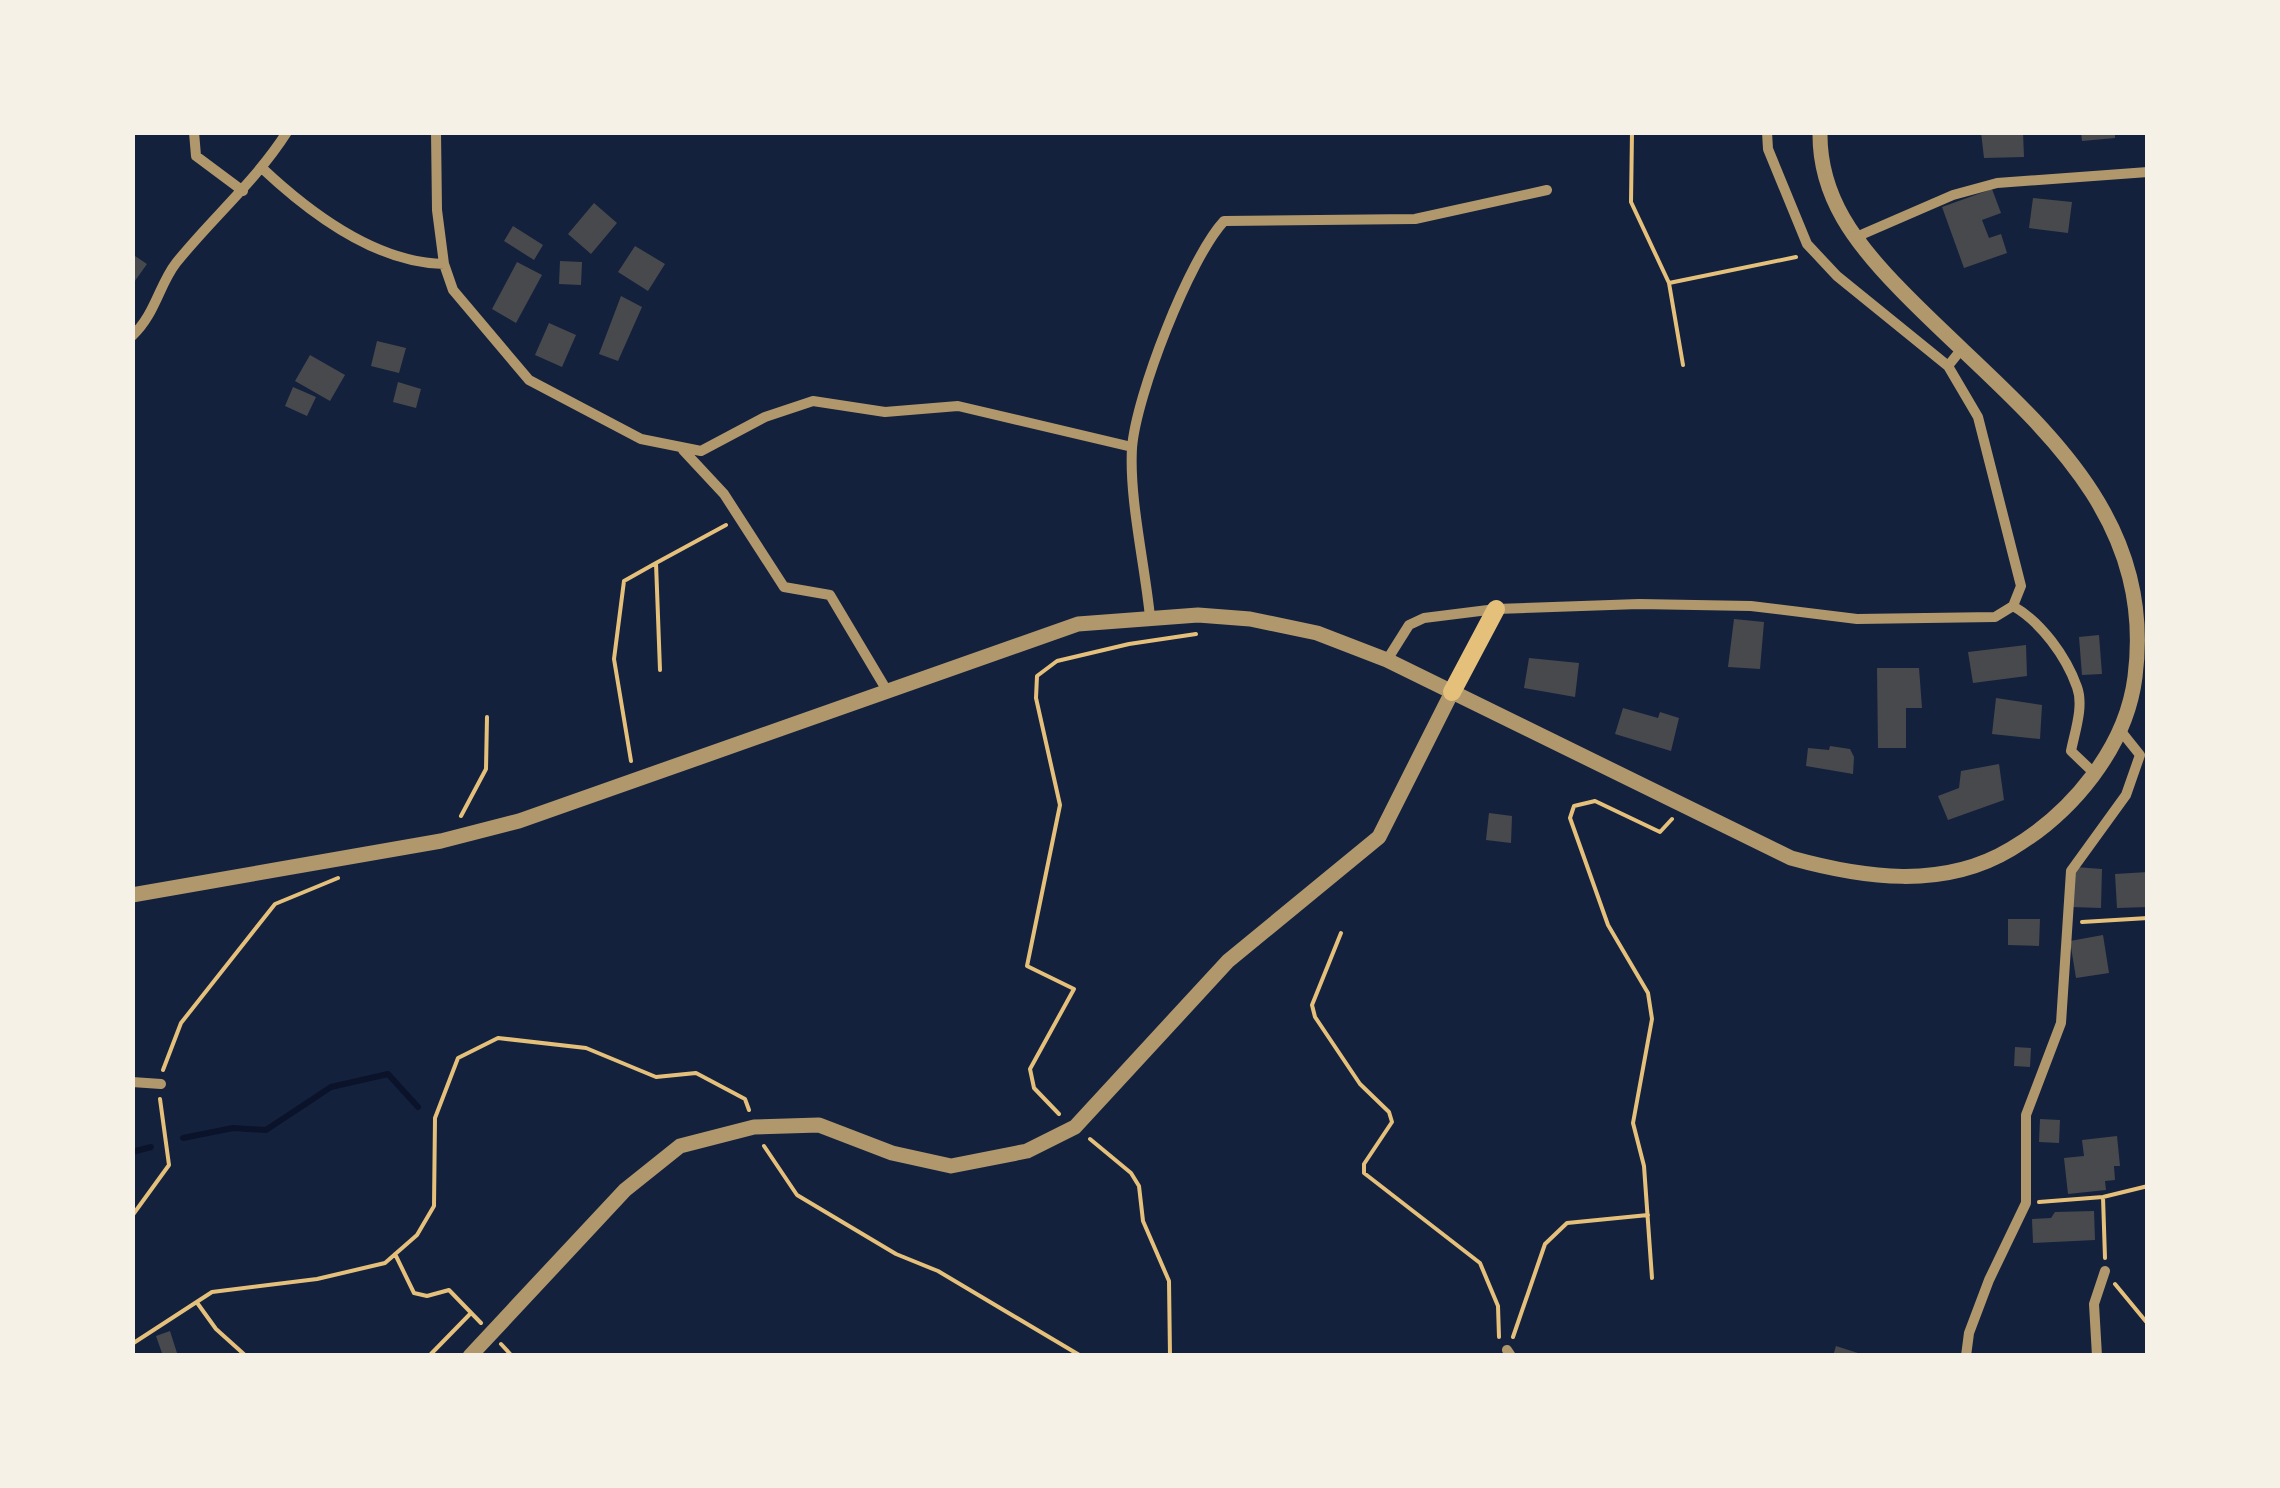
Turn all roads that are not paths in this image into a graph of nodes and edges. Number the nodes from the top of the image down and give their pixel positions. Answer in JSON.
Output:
{"nodes":[{"id":1,"x":194,"y":132,"type":"edge"},
{"id":2,"x":287,"y":132,"type":"edge"},
{"id":3,"x":436,"y":132,"type":"edge"},
{"id":4,"x":1767,"y":132,"type":"edge"},
{"id":5,"x":1820,"y":132,"type":"edge"},
{"id":6,"x":264,"y":169,"type":"junction"},
{"id":7,"x":2148,"y":172,"type":"edge"},
{"id":8,"x":1547,"y":190,"type":"dead end"},
{"id":9,"x":243,"y":191,"type":"junction"},
{"id":10,"x":1858,"y":241,"type":"junction"},
{"id":11,"x":444,"y":264,"type":"junction"},
{"id":12,"x":132,"y":336,"type":"edge"},
{"id":13,"x":1960,"y":351,"type":"junction"},
{"id":14,"x":1948,"y":366,"type":"junction"},
{"id":15,"x":1132,"y":447,"type":"junction"},
{"id":16,"x":683,"y":450,"type":"junction"},
{"id":17,"x":2013,"y":606,"type":"junction"},
{"id":18,"x":1496,"y":610,"type":"junction"},
{"id":19,"x":1150,"y":617,"type":"junction"},
{"id":20,"x":1388,"y":660,"type":"junction"},
{"id":21,"x":886,"y":689,"type":"junction"},
{"id":22,"x":1452,"y":692,"type":"junction"},
{"id":23,"x":2120,"y":730,"type":"junction"},
{"id":24,"x":2094,"y":774,"type":"junction"},
{"id":25,"x":132,"y":894,"type":"edge"},
{"id":26,"x":132,"y":1082,"type":"edge"},
{"id":27,"x":161,"y":1084,"type":"road end"},
{"id":28,"x":2105,"y":1271,"type":"dead end"},
{"id":29,"x":470,"y":1356,"type":"edge"},
{"id":30,"x":1966,"y":1356,"type":"edge"},
{"id":31,"x":2097,"y":1356,"type":"edge"}],
"edges":[{"from":1,"to":9,"type":"street"},
{"from":2,"to":6,"type":"street"},
{"from":3,"to":11,"type":"street"},
{"from":4,"to":14,"type":"street"},
{"from":5,"to":10,"type":"street"},
{"from":6,"to":9,"type":"street"},
{"from":6,"to":11,"type":"street"},
{"from":7,"to":10,"type":"street"},
{"from":8,"to":15,"type":"street"},
{"from":9,"to":12,"type":"street"},
{"from":10,"to":13,"type":"street"},
{"from":11,"to":16,"type":"street"},
{"from":13,"to":14,"type":"street"},
{"from":13,"to":23,"type":"street"},
{"from":14,"to":17,"type":"street"},
{"from":15,"to":16,"type":"street"},
{"from":15,"to":19,"type":"street"},
{"from":16,"to":21,"type":"street"},
{"from":17,"to":18,"type":"street"},
{"from":17,"to":24,"type":"street"},
{"from":18,"to":20,"type":"street"},
{"from":18,"to":22,"type":"main road"},
{"from":19,"to":20,"type":"street"},
{"from":19,"to":21,"type":"street"},
{"from":20,"to":22,"type":"street"},
{"from":21,"to":25,"type":"street"},
{"from":22,"to":24,"type":"street"},
{"from":22,"to":29,"type":"street"},
{"from":23,"to":24,"type":"street"},
{"from":23,"to":30,"type":"street"},
{"from":26,"to":27,"type":"street"},
{"from":28,"to":31,"type":"street"}]}
